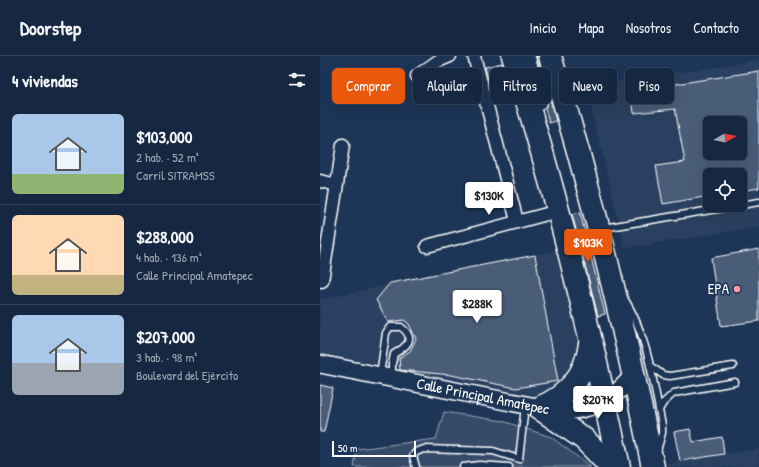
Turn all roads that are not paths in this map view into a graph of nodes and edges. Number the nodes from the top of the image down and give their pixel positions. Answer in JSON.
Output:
{"nodes":[{"id":1,"x":450,"y":56,"type":"edge"},
{"id":2,"x":474,"y":56,"type":"edge"},
{"id":3,"x":513,"y":56,"type":"edge"},
{"id":4,"x":526,"y":56,"type":"edge"},
{"id":5,"x":545,"y":56,"type":"edge"},
{"id":6,"x":550,"y":56,"type":"edge"},
{"id":7,"x":428,"y":68,"type":"edge"},
{"id":8,"x":343,"y":145,"type":"dead end"},
{"id":9,"x":320,"y":181,"type":"edge"},
{"id":10,"x":337,"y":185,"type":"junction"},
{"id":11,"x":759,"y":202,"type":"edge"},
{"id":12,"x":558,"y":211,"type":"junction"},
{"id":13,"x":517,"y":221,"type":"junction"},
{"id":14,"x":598,"y":228,"type":"junction"},
{"id":15,"x":427,"y":246,"type":"dead end"},
{"id":16,"x":322,"y":281,"type":"dead end"},
{"id":17,"x":591,"y":342,"type":"junction"},
{"id":18,"x":320,"y":364,"type":"edge"},
{"id":19,"x":732,"y":366,"type":"dead end"},
{"id":20,"x":637,"y":374,"type":"junction"},
{"id":21,"x":386,"y":378,"type":"junction"},
{"id":22,"x":735,"y":382,"type":"dead end"},
{"id":23,"x":609,"y":399,"type":"junction"},
{"id":24,"x":532,"y":407,"type":"junction"},
{"id":25,"x":659,"y":410,"type":"junction"},
{"id":26,"x":416,"y":467,"type":"edge"},
{"id":27,"x":463,"y":467,"type":"edge"},
{"id":28,"x":509,"y":467,"type":"edge"},
{"id":29,"x":611,"y":467,"type":"edge"},
{"id":30,"x":619,"y":467,"type":"edge"},
{"id":31,"x":627,"y":467,"type":"edge"},
{"id":32,"x":651,"y":467,"type":"edge"}],
"edges":[{"from":1,"to":7,"type":"street"},
{"from":2,"to":13,"type":"street"},
{"from":3,"to":12,"type":"highway"},
{"from":4,"to":23,"type":"main road"},
{"from":5,"to":20,"type":"main road"},
{"from":6,"to":14,"type":"highway"},
{"from":8,"to":10,"type":"street"},
{"from":9,"to":10,"type":"street"},
{"from":10,"to":16,"type":"street"},
{"from":11,"to":14,"type":"lane"},
{"from":12,"to":13,"type":"street"},
{"from":12,"to":17,"type":"highway"},
{"from":13,"to":15,"type":"street"},
{"from":14,"to":20,"type":"highway"},
{"from":17,"to":23,"type":"highway"},
{"from":17,"to":24,"type":"highway"},
{"from":18,"to":21,"type":"street","name":"Calle Principal Amatepec"},
{"from":19,"to":20,"type":"lane"},
{"from":20,"to":23,"type":"street","name":"Calle Principal Amatepec"},
{"from":20,"to":25,"type":"lane"},
{"from":20,"to":32,"type":"highway"},
{"from":21,"to":21,"type":"lane"},
{"from":21,"to":24,"type":"street","name":"Calle Principal Amatepec"},
{"from":22,"to":25,"type":"lane"},
{"from":23,"to":24,"type":"street","name":"Calle Principal Amatepec"},
{"from":23,"to":30,"type":"highway"},
{"from":23,"to":31,"type":"main road"},
{"from":24,"to":26,"type":"lane"},
{"from":24,"to":29,"type":"highway"},
{"from":25,"to":32,"type":"lane"},
{"from":27,"to":28,"type":"lane"}]}
